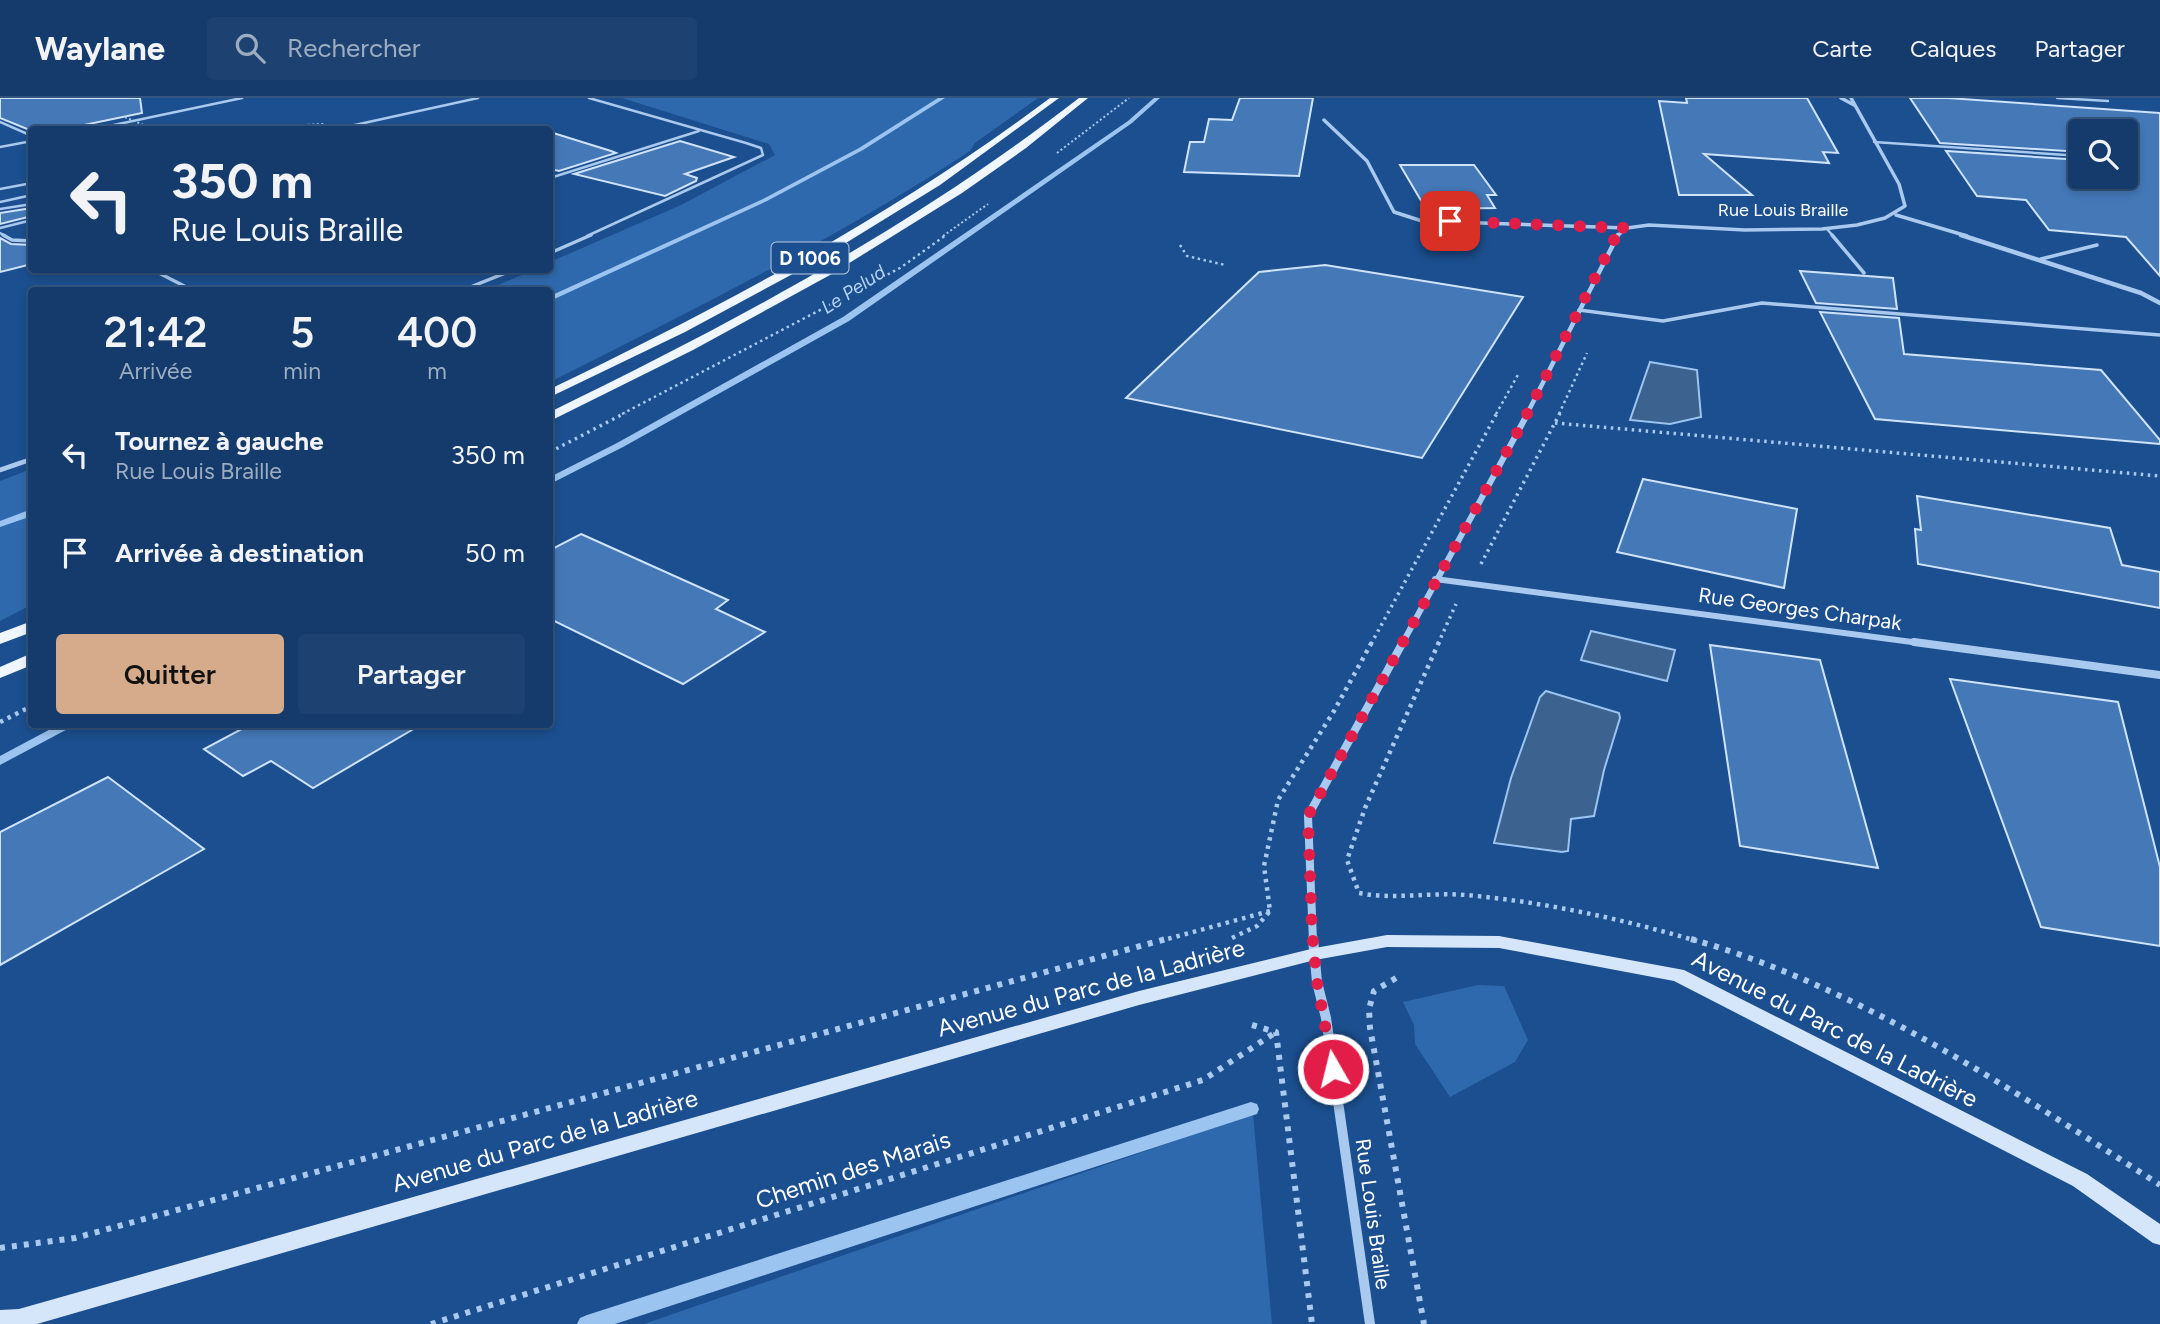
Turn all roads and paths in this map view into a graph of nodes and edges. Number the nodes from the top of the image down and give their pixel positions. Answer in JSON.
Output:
{"nodes":[{"id":1,"x":242,"y":98,"type":"edge"},
{"id":2,"x":478,"y":98,"type":"edge"},
{"id":3,"x":589,"y":98,"type":"edge"},
{"id":4,"x":1055,"y":98,"type":"edge"},
{"id":5,"x":1084,"y":98,"type":"edge"},
{"id":6,"x":1841,"y":98,"type":"edge"},
{"id":7,"x":1851,"y":98,"type":"edge"},
{"id":8,"x":2057,"y":98,"type":"edge"},
{"id":9,"x":2108,"y":101,"type":"dead end"},
{"id":10,"x":1855,"y":105,"type":"junction"},
{"id":11,"x":125,"y":117,"type":"dead end"},
{"id":12,"x":1324,"y":120,"type":"dead end"},
{"id":13,"x":0,"y":122,"type":"edge"},
{"id":14,"x":109,"y":126,"type":"edge"},
{"id":15,"x":146,"y":126,"type":"edge"},
{"id":16,"x":284,"y":126,"type":"edge"},
{"id":17,"x":327,"y":126,"type":"edge"},
{"id":18,"x":350,"y":126,"type":"edge"},
{"id":19,"x":699,"y":131,"type":"junction"},
{"id":20,"x":28,"y":137,"type":"edge"},
{"id":21,"x":28,"y":140,"type":"edge"},
{"id":22,"x":1874,"y":142,"type":"junction"},
{"id":23,"x":0,"y":147,"type":"edge"},
{"id":24,"x":2068,"y":155,"type":"edge"},
{"id":25,"x":553,"y":177,"type":"edge"},
{"id":26,"x":28,"y":184,"type":"edge"},
{"id":27,"x":0,"y":189,"type":"edge"},
{"id":28,"x":28,"y":196,"type":"edge"},
{"id":29,"x":0,"y":202,"type":"edge"},
{"id":30,"x":28,"y":205,"type":"edge"},
{"id":31,"x":0,"y":209,"type":"edge"},
{"id":32,"x":1896,"y":215,"type":"junction"},
{"id":33,"x":28,"y":221,"type":"edge"},
{"id":34,"x":1627,"y":228,"type":"junction"},
{"id":35,"x":1827,"y":229,"type":"junction"},
{"id":36,"x":0,"y":230,"type":"edge"},
{"id":37,"x":28,"y":241,"type":"edge"},
{"id":38,"x":1180,"y":245,"type":"dead end"},
{"id":39,"x":2097,"y":246,"type":"dead end"},
{"id":40,"x":553,"y":252,"type":"edge"},
{"id":41,"x":2041,"y":259,"type":"junction"},
{"id":42,"x":1225,"y":265,"type":"dead end"},
{"id":43,"x":159,"y":273,"type":"edge"},
{"id":44,"x":506,"y":273,"type":"edge"},
{"id":45,"x":1864,"y":273,"type":"dead end"},
{"id":46,"x":186,"y":287,"type":"edge"},
{"id":47,"x":470,"y":287,"type":"edge"},
{"id":48,"x":2160,"y":303,"type":"edge"},
{"id":49,"x":1579,"y":310,"type":"junction"},
{"id":50,"x":1605,"y":313,"type":"junction"},
{"id":51,"x":2160,"y":335,"type":"edge"},
{"id":52,"x":553,"y":392,"type":"edge"},
{"id":53,"x":553,"y":416,"type":"edge"},
{"id":54,"x":1555,"y":424,"type":"junction"},
{"id":55,"x":28,"y":460,"type":"edge"},
{"id":56,"x":0,"y":470,"type":"edge"},
{"id":57,"x":2160,"y":476,"type":"edge"},
{"id":58,"x":1481,"y":568,"type":"dead end"},
{"id":59,"x":1435,"y":579,"type":"junction"},
{"id":60,"x":1464,"y":597,"type":"dead end"},
{"id":61,"x":28,"y":628,"type":"edge"},
{"id":62,"x":0,"y":639,"type":"edge"},
{"id":63,"x":28,"y":660,"type":"edge"},
{"id":64,"x":0,"y":673,"type":"edge"},
{"id":65,"x":2160,"y":675,"type":"edge"},
{"id":66,"x":28,"y":708,"type":"edge"},
{"id":67,"x":0,"y":722,"type":"edge"},
{"id":68,"x":1359,"y":893,"type":"dead end"},
{"id":69,"x":1270,"y":911,"type":"dead end"},
{"id":70,"x":1315,"y":954,"type":"junction"},
{"id":71,"x":1396,"y":978,"type":"dead end"},
{"id":72,"x":1252,"y":1025,"type":"dead end"},
{"id":73,"x":1276,"y":1032,"type":"junction"},
{"id":74,"x":2160,"y":1236,"type":"edge"},
{"id":75,"x":0,"y":1248,"type":"edge"},
{"id":76,"x":0,"y":1320,"type":"edge"},
{"id":77,"x":431,"y":1324,"type":"edge"},
{"id":78,"x":1311,"y":1324,"type":"edge"},
{"id":79,"x":1370,"y":1324,"type":"edge"},
{"id":80,"x":1424,"y":1324,"type":"edge"}],
"edges":[{"from":1,"to":14,"type":"lane"},
{"from":2,"to":18,"type":"lane"},
{"from":3,"to":19,"type":"lane"},
{"from":4,"to":52,"type":"main road","number":"D 1006"},
{"from":5,"to":53,"type":"main road","number":"D 1006"},
{"from":6,"to":10,"type":"street"},
{"from":7,"to":10,"type":"street"},
{"from":8,"to":9,"type":"lane"},
{"from":10,"to":22,"type":"street"},
{"from":11,"to":15,"type":"path","bridge":true},
{"from":12,"to":34,"type":"street","name":"Rue Louis Braille"},
{"from":13,"to":20,"type":"lane"},
{"from":16,"to":17,"type":"path","bridge":true},
{"from":19,"to":25,"type":"lane"},
{"from":19,"to":40,"type":"lane"},
{"from":21,"to":23,"type":"lane"},
{"from":22,"to":24,"type":"lane"},
{"from":22,"to":32,"type":"street"},
{"from":26,"to":27,"type":"lane"},
{"from":28,"to":29,"type":"lane"},
{"from":30,"to":31,"type":"lane"},
{"from":32,"to":35,"type":"street","name":"Rue Louis Braille"},
{"from":32,"to":41,"type":"street"},
{"from":33,"to":36,"type":"lane"},
{"from":34,"to":35,"type":"street","name":"Rue Louis Braille"},
{"from":34,"to":49,"type":"street","name":"Rue Louis Braille"},
{"from":35,"to":45,"type":"lane"},
{"from":36,"to":37,"type":"lane"},
{"from":38,"to":42,"type":"path"},
{"from":39,"to":41,"type":"lane"},
{"from":41,"to":48,"type":"street"},
{"from":43,"to":46,"type":"lane"},
{"from":44,"to":47,"type":"lane"},
{"from":49,"to":50,"type":"lane"},
{"from":49,"to":59,"type":"street","name":"Rue Louis Braille"},
{"from":50,"to":51,"type":"lane"},
{"from":50,"to":54,"type":"path"},
{"from":54,"to":57,"type":"path"},
{"from":54,"to":58,"type":"path"},
{"from":55,"to":56,"type":"lane"},
{"from":59,"to":65,"type":"street","name":"Rue Georges Charpak"},
{"from":59,"to":70,"type":"street","name":"Rue Louis Braille"},
{"from":60,"to":68,"type":"path"},
{"from":61,"to":62,"type":"main road"},
{"from":63,"to":64,"type":"main road"},
{"from":66,"to":67,"type":"path"},
{"from":69,"to":75,"type":"path"},
{"from":70,"to":74,"type":"street","name":"Avenue du Parc de la Ladrière"},
{"from":70,"to":76,"type":"street","name":"Avenue du Parc de la Ladrière"},
{"from":70,"to":79,"type":"street","name":"Rue Louis Braille"},
{"from":71,"to":80,"type":"path"},
{"from":72,"to":73,"type":"path"},
{"from":73,"to":77,"type":"path","name":"Chemin des Marais"},
{"from":73,"to":78,"type":"path"}]}
